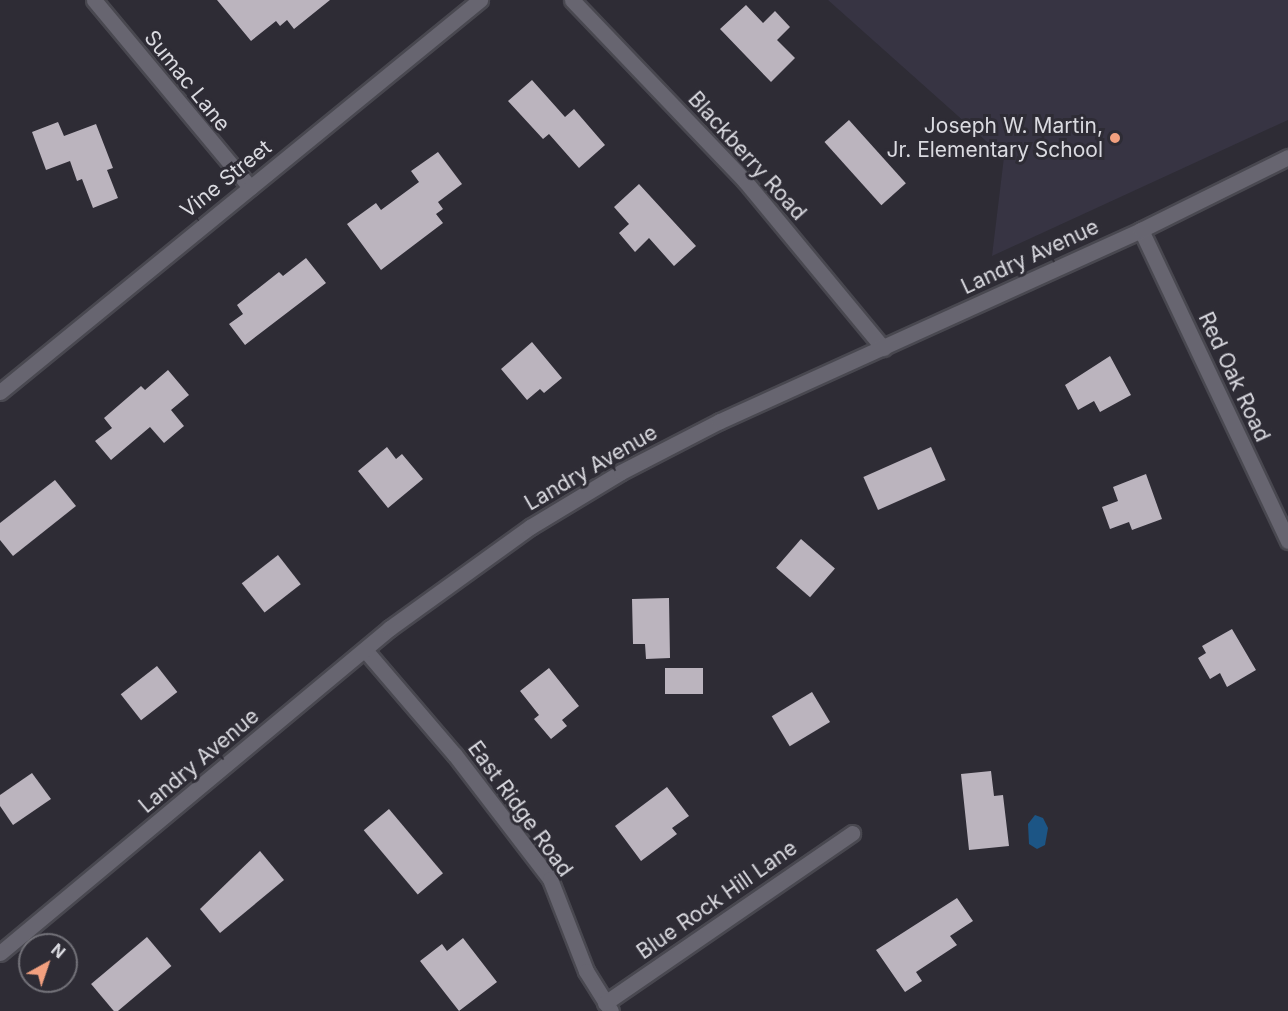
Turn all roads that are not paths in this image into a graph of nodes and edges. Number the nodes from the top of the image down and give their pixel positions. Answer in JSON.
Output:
{"nodes":[{"id":1,"x":94,"y":0,"type":"edge"},
{"id":2,"x":480,"y":0,"type":"edge"},
{"id":3,"x":572,"y":0,"type":"edge"},
{"id":4,"x":1288,"y":157,"type":"edge"},
{"id":5,"x":250,"y":187,"type":"junction"},
{"id":6,"x":1141,"y":230,"type":"junction"},
{"id":7,"x":883,"y":348,"type":"junction"},
{"id":8,"x":0,"y":392,"type":"edge"},
{"id":9,"x":1288,"y":542,"type":"edge"},
{"id":10,"x":365,"y":650,"type":"junction"},
{"id":11,"x":852,"y":833,"type":"dead end"},
{"id":12,"x":0,"y":953,"type":"edge"},
{"id":13,"x":608,"y":1007,"type":"edge"}],
"edges":[{"from":1,"to":5,"type":"street","name":"Sumac Lane"},
{"from":2,"to":5,"type":"street","name":"Vine Street"},
{"from":3,"to":7,"type":"street","name":"Blackberry Road"},
{"from":4,"to":6,"type":"street","name":"Landry Avenue"},
{"from":5,"to":8,"type":"street","name":"Vine Street"},
{"from":6,"to":7,"type":"street","name":"Landry Avenue"},
{"from":6,"to":9,"type":"street","name":"Red Oak Road"},
{"from":7,"to":10,"type":"street","name":"Landry Avenue"},
{"from":10,"to":12,"type":"street","name":"Landry Avenue"},
{"from":10,"to":13,"type":"street","name":"East Ridge Road"},
{"from":11,"to":13,"type":"street","name":"Blue Rock Hill Lane"}]}
